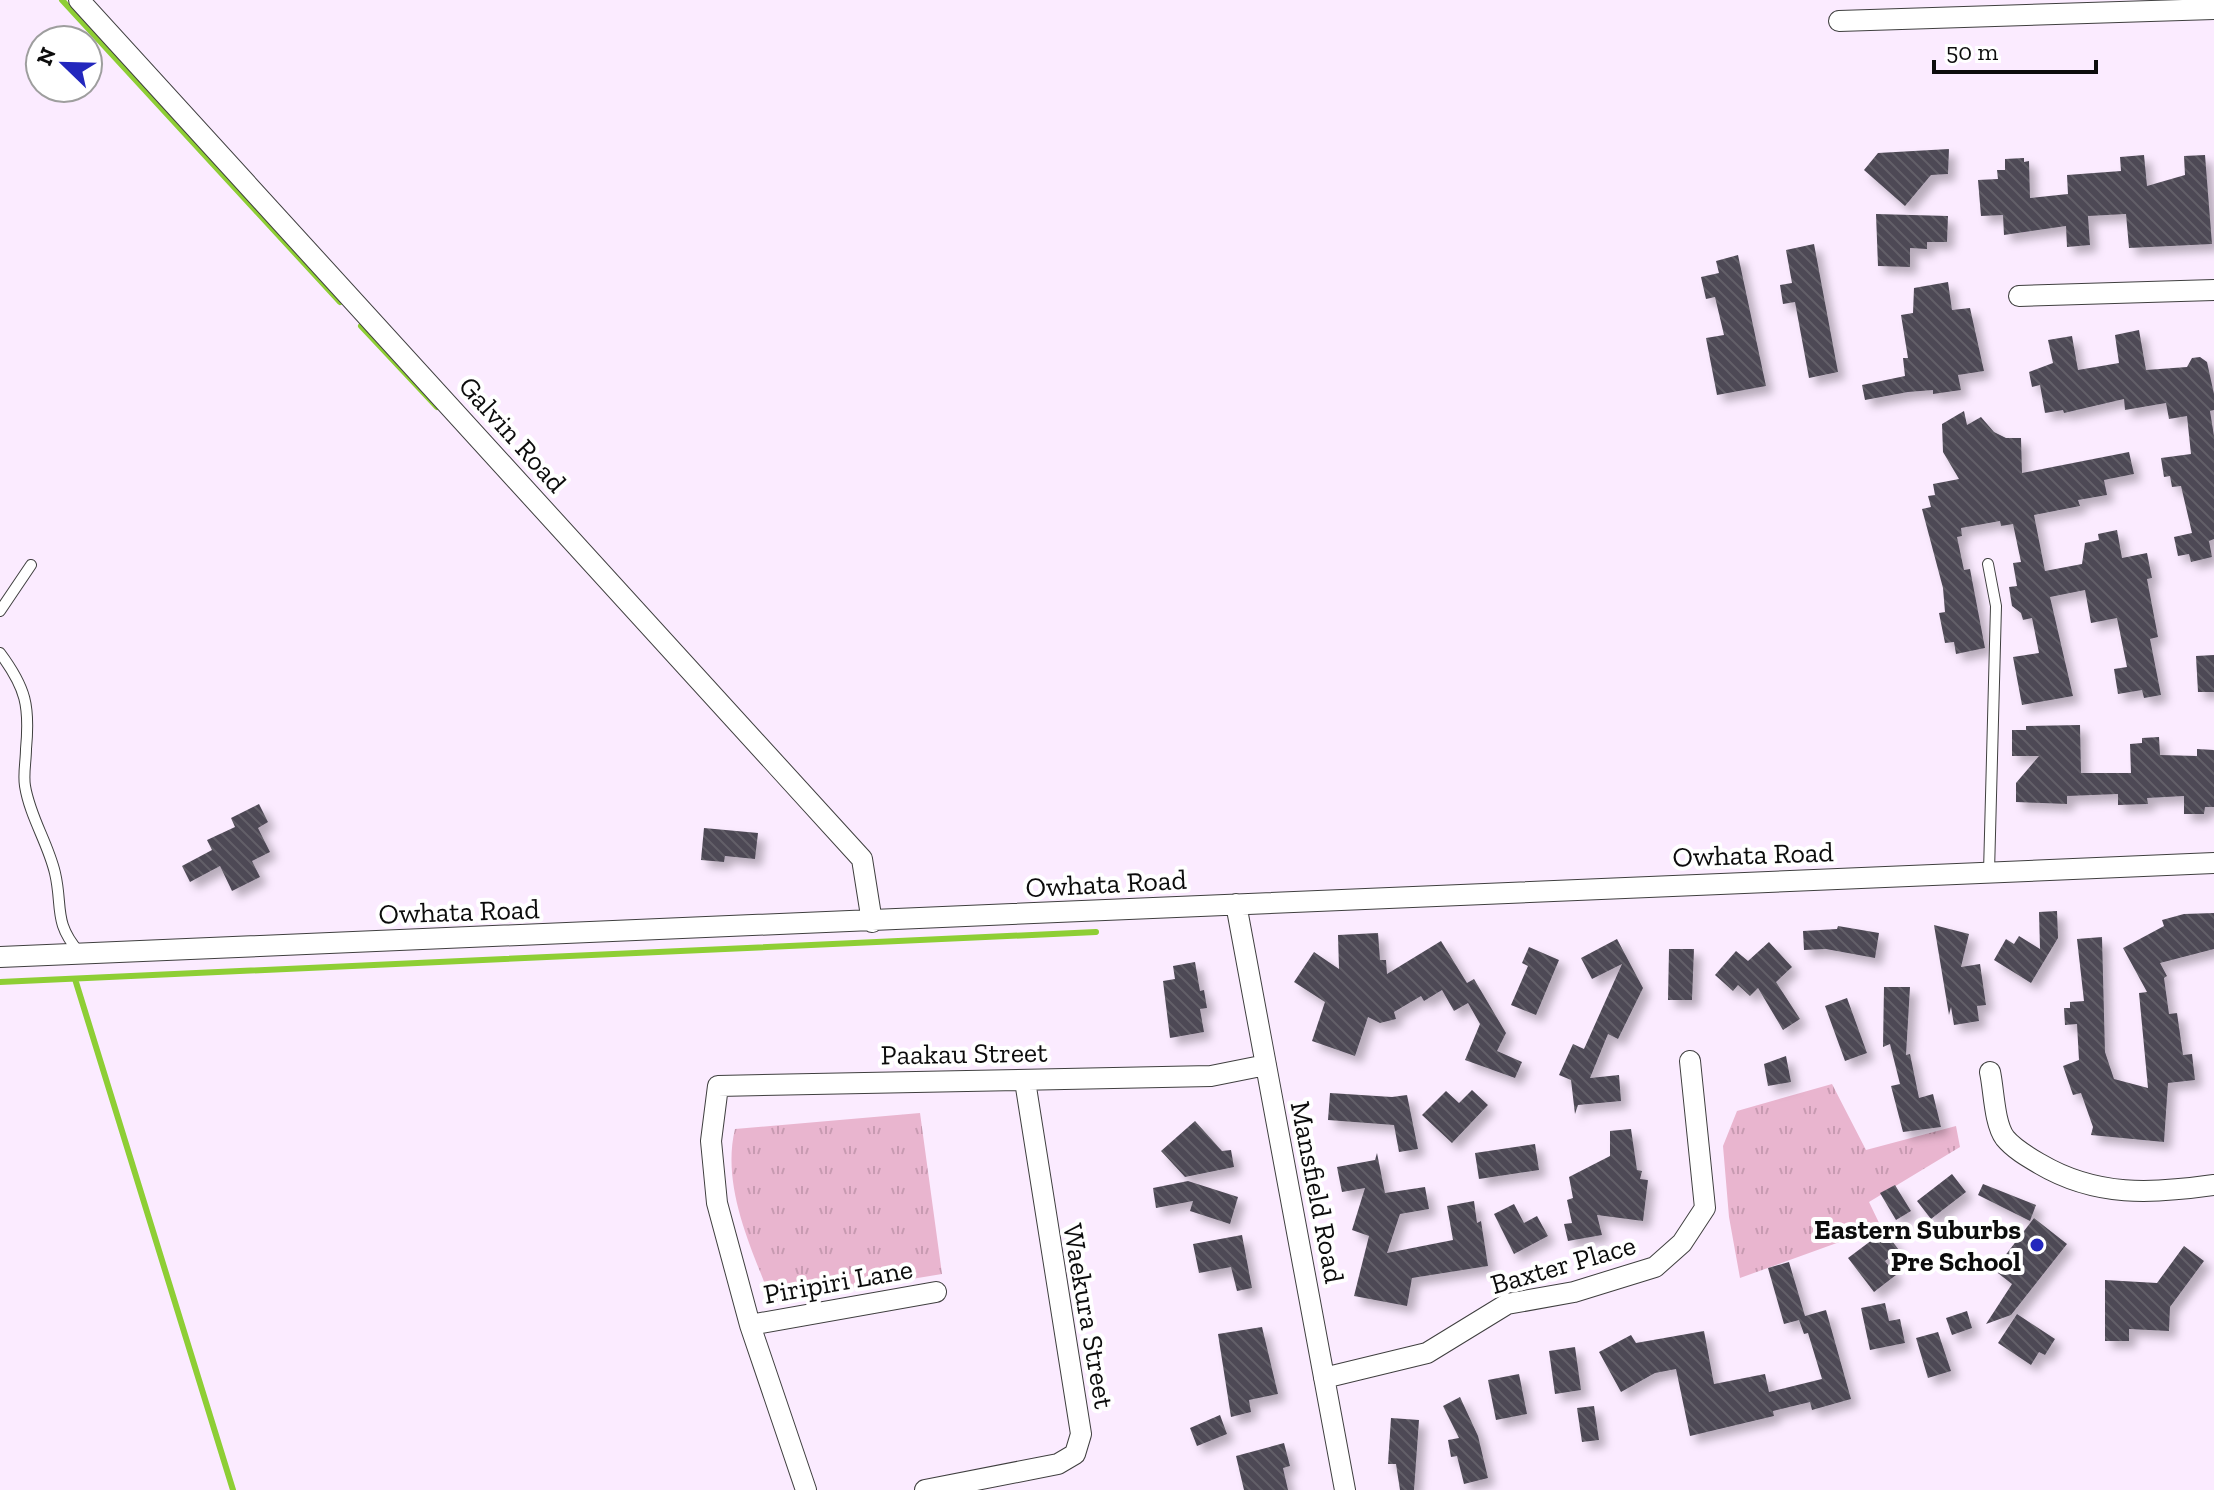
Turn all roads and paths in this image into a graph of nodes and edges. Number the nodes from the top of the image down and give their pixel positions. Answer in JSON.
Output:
{"nodes":[{"id":1,"x":79,"y":0,"type":"edge"},
{"id":2,"x":2120,"y":7,"type":"edge"},
{"id":3,"x":1954,"y":9,"type":"edge"},
{"id":4,"x":2214,"y":9,"type":"edge"},
{"id":5,"x":1839,"y":21,"type":"dead end"},
{"id":6,"x":2214,"y":290,"type":"edge"},
{"id":7,"x":2019,"y":296,"type":"dead end"},
{"id":8,"x":1988,"y":564,"type":"dead end"},
{"id":9,"x":31,"y":565,"type":"dead end"},
{"id":10,"x":0,"y":611,"type":"edge"},
{"id":11,"x":0,"y":653,"type":"edge"},
{"id":12,"x":2214,"y":863,"type":"edge"},
{"id":13,"x":1989,"y":872,"type":"junction"},
{"id":14,"x":1236,"y":904,"type":"junction"},
{"id":15,"x":872,"y":922,"type":"junction"},
{"id":16,"x":80,"y":954,"type":"junction"},
{"id":17,"x":0,"y":957,"type":"edge"},
{"id":18,"x":1690,"y":1061,"type":"dead end"},
{"id":19,"x":1266,"y":1065,"type":"junction"},
{"id":20,"x":1990,"y":1072,"type":"dead end"},
{"id":21,"x":1025,"y":1081,"type":"junction"},
{"id":22,"x":718,"y":1086,"type":"joint"},
{"id":23,"x":2214,"y":1185,"type":"edge"},
{"id":24,"x":936,"y":1292,"type":"dead end"},
{"id":25,"x":750,"y":1325,"type":"junction"},
{"id":26,"x":1324,"y":1378,"type":"junction"},
{"id":27,"x":806,"y":1490,"type":"edge"},
{"id":28,"x":925,"y":1490,"type":"edge"},
{"id":29,"x":1345,"y":1490,"type":"edge"}],
"edges":[{"from":1,"to":15,"type":"street","name":"Galvin Road"},
{"from":2,"to":3,"type":"street"},
{"from":2,"to":4,"type":"street"},
{"from":3,"to":5,"type":"street"},
{"from":6,"to":7,"type":"street"},
{"from":8,"to":13,"type":"lane"},
{"from":9,"to":10,"type":"lane"},
{"from":11,"to":16,"type":"lane"},
{"from":12,"to":13,"type":"street","name":"Owhata Road"},
{"from":13,"to":14,"type":"street","name":"Owhata Road"},
{"from":14,"to":15,"type":"street","name":"Owhata Road"},
{"from":14,"to":19,"type":"street","name":"Mansfield Road"},
{"from":15,"to":16,"type":"street","name":"Owhata Road"},
{"from":16,"to":17,"type":"street","name":"Owhata Road"},
{"from":18,"to":26,"type":"street","name":"Baxter Place"},
{"from":19,"to":21,"type":"street","name":"Paakau Street"},
{"from":19,"to":26,"type":"street","name":"Mansfield Road"},
{"from":20,"to":23,"type":"street"},
{"from":21,"to":22,"type":"street","name":"Paakau Street"},
{"from":21,"to":28,"type":"street","name":"Waekura Street"},
{"from":22,"to":25,"type":"street","name":"Piripiri Lane"},
{"from":24,"to":25,"type":"street","name":"Piripiri Lane"},
{"from":25,"to":27,"type":"street","name":"Piripiri Lane"},
{"from":26,"to":29,"type":"street","name":"Mansfield Road"}]}
